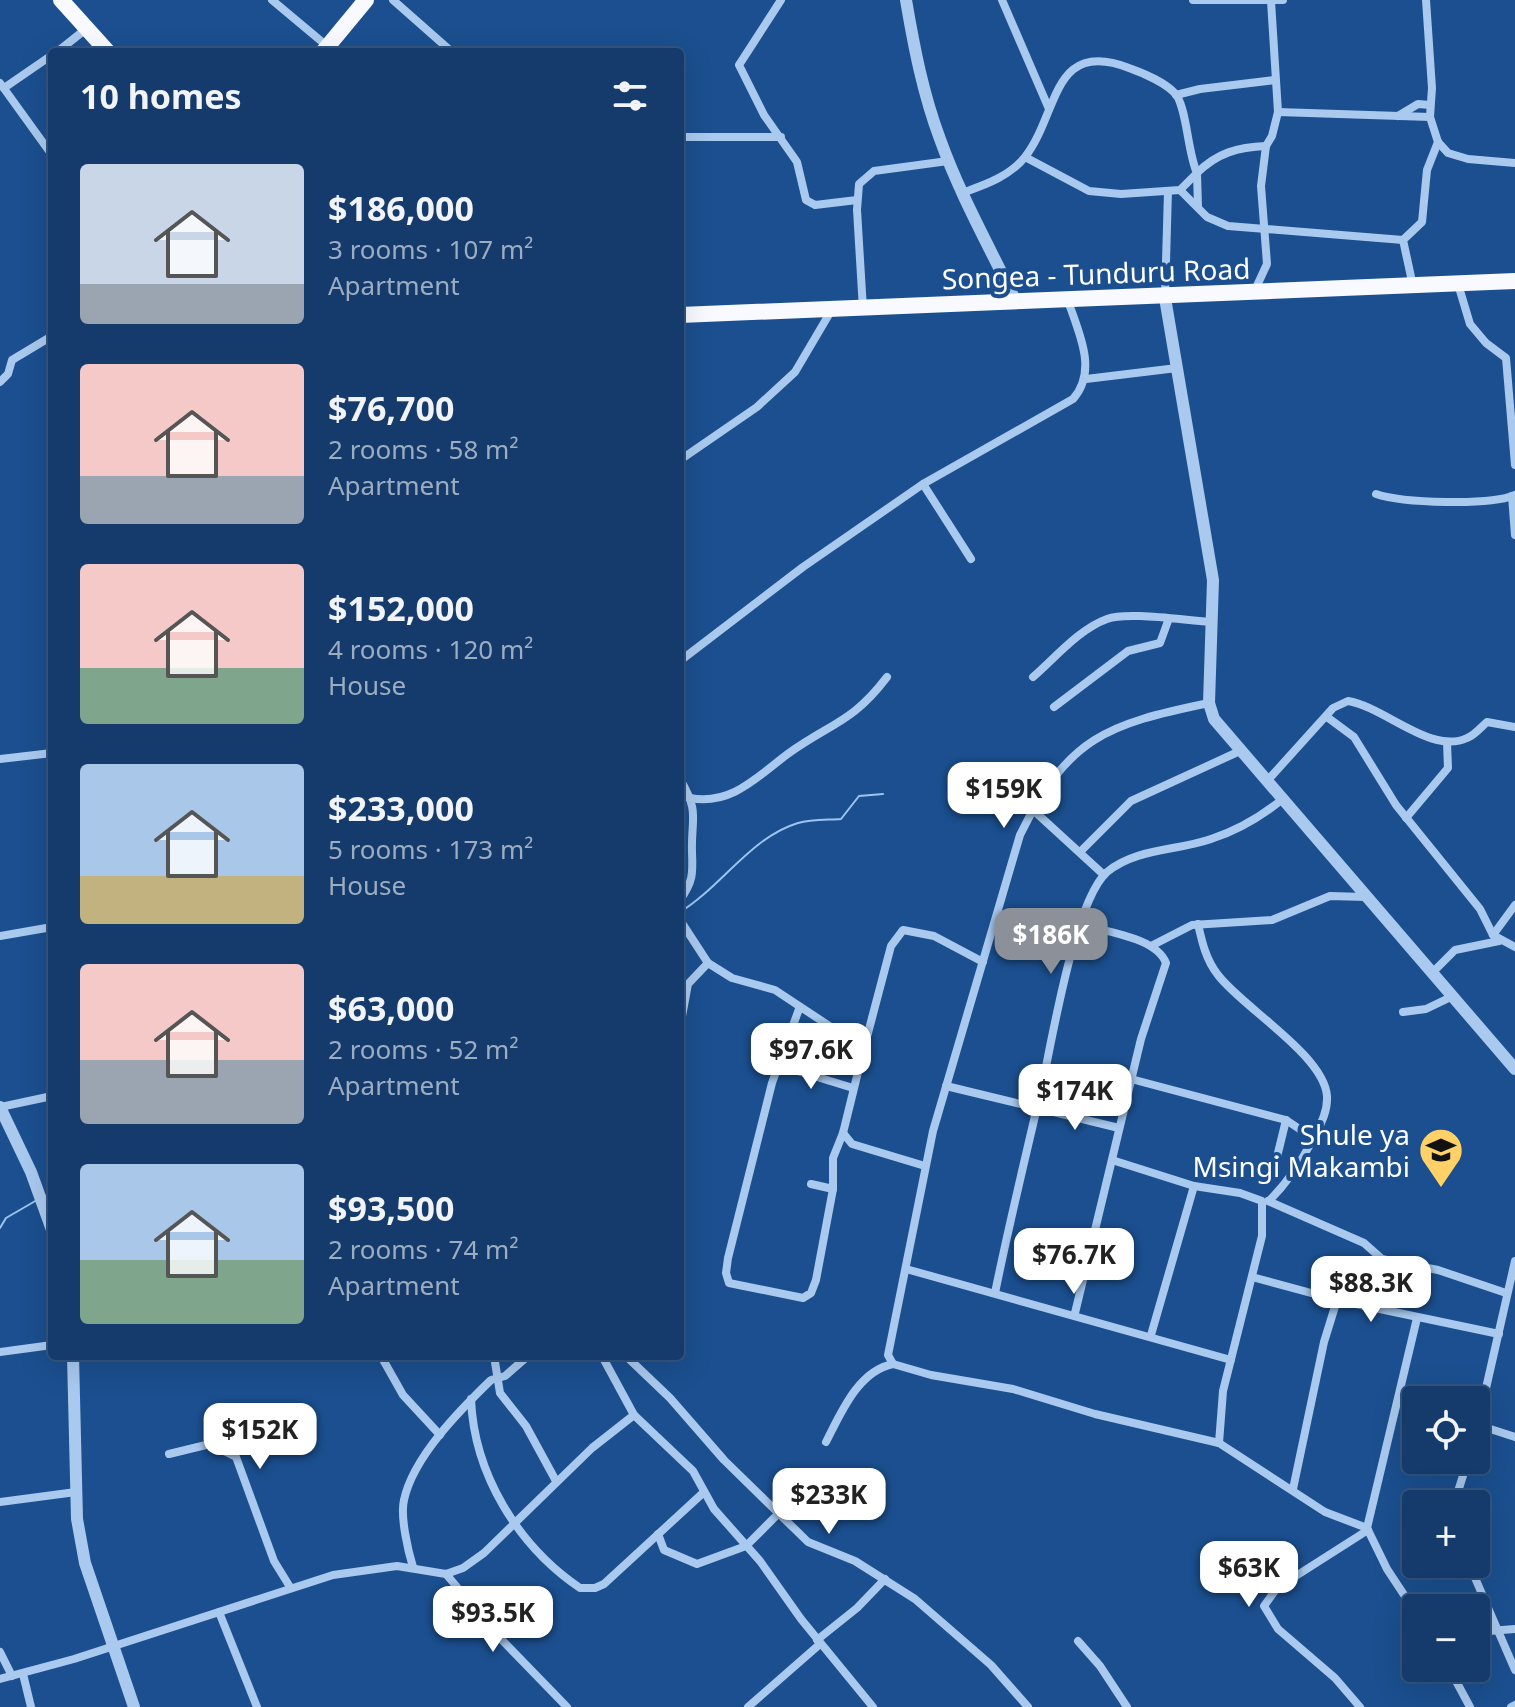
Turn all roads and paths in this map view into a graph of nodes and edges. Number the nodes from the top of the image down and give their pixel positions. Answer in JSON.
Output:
{"nodes":[{"id":1,"x":61,"y":0,"type":"edge"},
{"id":2,"x":272,"y":0,"type":"edge"},
{"id":3,"x":366,"y":0,"type":"edge"},
{"id":4,"x":393,"y":0,"type":"edge"},
{"id":5,"x":781,"y":0,"type":"edge"},
{"id":6,"x":906,"y":0,"type":"edge"},
{"id":7,"x":1002,"y":0,"type":"edge"},
{"id":8,"x":1193,"y":0,"type":"edge"},
{"id":9,"x":1283,"y":0,"type":"edge"},
{"id":10,"x":1426,"y":0,"type":"edge"},
{"id":11,"x":1271,"y":1,"type":"edge"},
{"id":12,"x":86,"y":29,"type":"junction"},
{"id":13,"x":62,"y":48,"type":"edge"},
{"id":14,"x":104,"y":48,"type":"edge"},
{"id":15,"x":324,"y":48,"type":"edge"},
{"id":16,"x":326,"y":48,"type":"edge"},
{"id":17,"x":447,"y":48,"type":"edge"},
{"id":18,"x":48,"y":58,"type":"edge"},
{"id":19,"x":1275,"y":80,"type":"junction"},
{"id":20,"x":2,"y":86,"type":"edge"},
{"id":21,"x":1176,"y":95,"type":"junction"},
{"id":22,"x":1430,"y":105,"type":"junction"},
{"id":23,"x":1049,"y":109,"type":"junction"},
{"id":24,"x":1278,"y":112,"type":"junction"},
{"id":25,"x":1397,"y":116,"type":"junction"},
{"id":26,"x":1430,"y":117,"type":"junction"},
{"id":27,"x":684,"y":137,"type":"edge"},
{"id":28,"x":781,"y":137,"type":"junction"},
{"id":29,"x":1438,"y":142,"type":"junction"},
{"id":30,"x":1266,"y":146,"type":"junction"},
{"id":31,"x":48,"y":149,"type":"edge"},
{"id":32,"x":1025,"y":157,"type":"junction"},
{"id":33,"x":948,"y":161,"type":"junction"},
{"id":34,"x":1515,"y":163,"type":"edge"},
{"id":35,"x":1197,"y":173,"type":"junction"},
{"id":36,"x":1180,"y":190,"type":"junction"},
{"id":37,"x":1168,"y":191,"type":"junction"},
{"id":38,"x":962,"y":193,"type":"junction"},
{"id":39,"x":857,"y":200,"type":"junction"},
{"id":40,"x":1198,"y":207,"type":"junction"},
{"id":41,"x":1264,"y":229,"type":"junction"},
{"id":42,"x":1403,"y":240,"type":"junction"},
{"id":43,"x":1515,"y":281,"type":"edge"},
{"id":44,"x":1458,"y":283,"type":"junction"},
{"id":45,"x":1413,"y":286,"type":"junction"},
{"id":46,"x":1253,"y":292,"type":"junction"},
{"id":47,"x":1165,"y":298,"type":"junction"},
{"id":48,"x":1068,"y":301,"type":"junction"},
{"id":49,"x":1016,"y":302,"type":"junction"},
{"id":50,"x":863,"y":310,"type":"junction"},
{"id":51,"x":831,"y":311,"type":"junction"},
{"id":52,"x":684,"y":315,"type":"edge"},
{"id":53,"x":48,"y":338,"type":"edge"},
{"id":54,"x":1177,"y":368,"type":"junction"},
{"id":55,"x":1086,"y":379,"type":"junction"},
{"id":56,"x":0,"y":382,"type":"edge"},
{"id":57,"x":684,"y":457,"type":"edge"},
{"id":58,"x":1515,"y":465,"type":"edge"},
{"id":59,"x":923,"y":484,"type":"junction"},
{"id":60,"x":1376,"y":494,"type":"dead end"},
{"id":61,"x":1513,"y":496,"type":"edge"},
{"id":62,"x":1515,"y":535,"type":"edge"},
{"id":63,"x":971,"y":559,"type":"dead end"},
{"id":64,"x":1168,"y":621,"type":"junction"},
{"id":65,"x":1213,"y":622,"type":"junction"},
{"id":66,"x":684,"y":658,"type":"edge"},
{"id":67,"x":887,"y":677,"type":"dead end"},
{"id":68,"x":1033,"y":677,"type":"dead end"},
{"id":69,"x":1209,"y":703,"type":"junction"},
{"id":70,"x":1054,"y":707,"type":"dead end"},
{"id":71,"x":1327,"y":717,"type":"junction"},
{"id":72,"x":1515,"y":727,"type":"edge"},
{"id":73,"x":1447,"y":742,"type":"junction"},
{"id":74,"x":1240,"y":751,"type":"junction"},
{"id":75,"x":48,"y":753,"type":"edge"},
{"id":76,"x":0,"y":759,"type":"edge"},
{"id":77,"x":1268,"y":780,"type":"junction"},
{"id":78,"x":684,"y":787,"type":"edge"},
{"id":79,"x":690,"y":798,"type":"junction"},
{"id":80,"x":1284,"y":798,"type":"junction"},
{"id":81,"x":1032,"y":809,"type":"junction"},
{"id":82,"x":1406,"y":818,"type":"junction"},
{"id":83,"x":1080,"y":852,"type":"junction"},
{"id":84,"x":1104,"y":875,"type":"junction"},
{"id":85,"x":684,"y":894,"type":"edge"},
{"id":86,"x":1365,"y":897,"type":"junction"},
{"id":87,"x":1515,"y":905,"type":"edge"},
{"id":88,"x":1080,"y":924,"type":"junction"},
{"id":89,"x":1198,"y":924,"type":"junction"},
{"id":90,"x":684,"y":926,"type":"edge"},
{"id":91,"x":48,"y":928,"type":"edge"},
{"id":92,"x":0,"y":936,"type":"edge"},
{"id":93,"x":1496,"y":938,"type":"junction"},
{"id":94,"x":1151,"y":946,"type":"junction"},
{"id":95,"x":1515,"y":947,"type":"edge"},
{"id":96,"x":983,"y":962,"type":"junction"},
{"id":97,"x":708,"y":963,"type":"junction"},
{"id":98,"x":1433,"y":972,"type":"junction"},
{"id":99,"x":1453,"y":996,"type":"junction"},
{"id":100,"x":684,"y":1006,"type":"edge"},
{"id":101,"x":799,"y":1009,"type":"junction"},
{"id":102,"x":1403,"y":1012,"type":"dead end"},
{"id":103,"x":868,"y":1033,"type":"junction"},
{"id":104,"x":843,"y":1035,"type":"junction"},
{"id":105,"x":855,"y":1061,"type":"junction"},
{"id":106,"x":778,"y":1065,"type":"junction"},
{"id":107,"x":1515,"y":1069,"type":"edge"},
{"id":108,"x":1131,"y":1079,"type":"junction"},
{"id":109,"x":946,"y":1086,"type":"junction"},
{"id":110,"x":853,"y":1088,"type":"junction"},
{"id":111,"x":48,"y":1097,"type":"edge"},
{"id":112,"x":0,"y":1107,"type":"edge"},
{"id":113,"x":1037,"y":1109,"type":"junction"},
{"id":114,"x":1286,"y":1120,"type":"junction"},
{"id":115,"x":1119,"y":1128,"type":"junction"},
{"id":116,"x":843,"y":1133,"type":"junction"},
{"id":117,"x":1313,"y":1138,"type":"junction"},
{"id":118,"x":852,"y":1144,"type":"junction"},
{"id":119,"x":1277,"y":1157,"type":"dead end"},
{"id":120,"x":833,"y":1158,"type":"junction"},
{"id":121,"x":1112,"y":1160,"type":"junction"},
{"id":122,"x":925,"y":1166,"type":"junction"},
{"id":123,"x":811,"y":1184,"type":"dead end"},
{"id":124,"x":1194,"y":1186,"type":"junction"},
{"id":125,"x":833,"y":1189,"type":"junction"},
{"id":126,"x":1265,"y":1201,"type":"junction"},
{"id":127,"x":48,"y":1214,"type":"edge"},
{"id":128,"x":1515,"y":1261,"type":"edge"},
{"id":129,"x":906,"y":1269,"type":"junction"},
{"id":130,"x":1252,"y":1277,"type":"junction"},
{"id":131,"x":995,"y":1293,"type":"junction"},
{"id":132,"x":1506,"y":1293,"type":"junction"},
{"id":133,"x":1337,"y":1300,"type":"junction"},
{"id":134,"x":1075,"y":1313,"type":"junction"},
{"id":135,"x":1417,"y":1318,"type":"junction"},
{"id":136,"x":1499,"y":1334,"type":"junction"},
{"id":137,"x":1151,"y":1335,"type":"junction"},
{"id":138,"x":48,"y":1346,"type":"edge"},
{"id":139,"x":0,"y":1352,"type":"edge"},
{"id":140,"x":73,"y":1360,"type":"edge"},
{"id":141,"x":383,"y":1360,"type":"edge"},
{"id":142,"x":495,"y":1360,"type":"edge"},
{"id":143,"x":523,"y":1360,"type":"edge"},
{"id":144,"x":604,"y":1360,"type":"edge"},
{"id":145,"x":630,"y":1360,"type":"edge"},
{"id":146,"x":1231,"y":1360,"type":"junction"},
{"id":147,"x":893,"y":1364,"type":"junction"},
{"id":148,"x":499,"y":1377,"type":"junction"},
{"id":149,"x":1487,"y":1386,"type":"edge"},
{"id":150,"x":471,"y":1399,"type":"junction"},
{"id":151,"x":634,"y":1415,"type":"junction"},
{"id":152,"x":1490,"y":1431,"type":"edge"},
{"id":153,"x":440,"y":1435,"type":"junction"},
{"id":154,"x":1515,"y":1437,"type":"edge"},
{"id":155,"x":826,"y":1442,"type":"dead end"},
{"id":156,"x":1219,"y":1443,"type":"junction"},
{"id":157,"x":169,"y":1454,"type":"dead end"},
{"id":158,"x":556,"y":1481,"type":"junction"},
{"id":159,"x":1293,"y":1489,"type":"junction"},
{"id":160,"x":76,"y":1492,"type":"junction"},
{"id":161,"x":704,"y":1492,"type":"junction"},
{"id":162,"x":0,"y":1502,"type":"edge"},
{"id":163,"x":778,"y":1514,"type":"junction"},
{"id":164,"x":513,"y":1525,"type":"junction"},
{"id":165,"x":1368,"y":1529,"type":"junction"},
{"id":166,"x":658,"y":1534,"type":"junction"},
{"id":167,"x":746,"y":1546,"type":"junction"},
{"id":168,"x":413,"y":1567,"type":"junction"},
{"id":169,"x":446,"y":1574,"type":"junction"},
{"id":170,"x":1475,"y":1578,"type":"edge"},
{"id":171,"x":885,"y":1579,"type":"junction"},
{"id":172,"x":290,"y":1587,"type":"junction"},
{"id":173,"x":1403,"y":1594,"type":"edge"},
{"id":174,"x":219,"y":1612,"type":"junction"},
{"id":175,"x":1515,"y":1629,"type":"edge"},
{"id":176,"x":1490,"y":1631,"type":"edge"},
{"id":177,"x":1500,"y":1631,"type":"junction"},
{"id":178,"x":1078,"y":1641,"type":"dead end"},
{"id":179,"x":818,"y":1642,"type":"junction"},
{"id":180,"x":112,"y":1646,"type":"junction"},
{"id":181,"x":0,"y":1652,"type":"edge"},
{"id":182,"x":1515,"y":1670,"type":"edge"},
{"id":183,"x":23,"y":1674,"type":"junction"},
{"id":184,"x":12,"y":1676,"type":"junction"},
{"id":185,"x":0,"y":1679,"type":"edge"},
{"id":186,"x":1457,"y":1682,"type":"edge"},
{"id":187,"x":31,"y":1707,"type":"edge"},
{"id":188,"x":134,"y":1707,"type":"edge"},
{"id":189,"x":257,"y":1707,"type":"edge"},
{"id":190,"x":567,"y":1707,"type":"edge"},
{"id":191,"x":748,"y":1707,"type":"edge"},
{"id":192,"x":873,"y":1707,"type":"edge"},
{"id":193,"x":1028,"y":1707,"type":"edge"},
{"id":194,"x":1127,"y":1707,"type":"edge"},
{"id":195,"x":1360,"y":1707,"type":"edge"},
{"id":196,"x":1470,"y":1707,"type":"edge"}],
"edges":[{"from":1,"to":12,"type":"highway"},
{"from":2,"to":15,"type":"street"},
{"from":3,"to":16,"type":"highway"},
{"from":4,"to":17,"type":"street"},
{"from":5,"to":28,"type":"street"},
{"from":6,"to":33,"type":"street"},
{"from":7,"to":23,"type":"street"},
{"from":8,"to":11,"type":"street"},
{"from":9,"to":11,"type":"street"},
{"from":10,"to":22,"type":"street"},
{"from":11,"to":19,"type":"street"},
{"from":12,"to":13,"type":"street"},
{"from":12,"to":14,"type":"highway"},
{"from":18,"to":20,"type":"street"},
{"from":19,"to":21,"type":"street"},
{"from":19,"to":24,"type":"street"},
{"from":20,"to":31,"type":"street"},
{"from":21,"to":23,"type":"street"},
{"from":21,"to":35,"type":"street"},
{"from":22,"to":25,"type":"street"},
{"from":22,"to":26,"type":"street"},
{"from":23,"to":32,"type":"street"},
{"from":24,"to":25,"type":"street"},
{"from":24,"to":30,"type":"street"},
{"from":25,"to":26,"type":"street"},
{"from":26,"to":29,"type":"street"},
{"from":27,"to":28,"type":"street"},
{"from":28,"to":39,"type":"street"},
{"from":29,"to":34,"type":"street"},
{"from":29,"to":42,"type":"street"},
{"from":30,"to":35,"type":"street"},
{"from":30,"to":41,"type":"street"},
{"from":32,"to":37,"type":"street"},
{"from":32,"to":38,"type":"street"},
{"from":33,"to":38,"type":"street"},
{"from":33,"to":39,"type":"street"},
{"from":35,"to":36,"type":"street"},
{"from":35,"to":40,"type":"street"},
{"from":36,"to":37,"type":"street"},
{"from":36,"to":40,"type":"street"},
{"from":37,"to":47,"type":"street"},
{"from":38,"to":49,"type":"street"},
{"from":39,"to":50,"type":"street"},
{"from":40,"to":41,"type":"street"},
{"from":41,"to":42,"type":"street"},
{"from":41,"to":46,"type":"street"},
{"from":42,"to":45,"type":"street"},
{"from":43,"to":44,"type":"highway","name":"Songea - Tunduru Road"},
{"from":44,"to":45,"type":"highway","name":"Songea - Tunduru Road"},
{"from":44,"to":58,"type":"street"},
{"from":45,"to":46,"type":"highway","name":"Songea - Tunduru Road"},
{"from":46,"to":47,"type":"highway","name":"Songea - Tunduru Road"},
{"from":47,"to":48,"type":"highway","name":"Songea - Tunduru Road"},
{"from":47,"to":54,"type":"street"},
{"from":48,"to":49,"type":"highway","name":"Songea - Tunduru Road"},
{"from":48,"to":55,"type":"street"},
{"from":49,"to":50,"type":"highway","name":"Songea - Tunduru Road"},
{"from":50,"to":51,"type":"highway","name":"Songea - Tunduru Road"},
{"from":51,"to":52,"type":"highway","name":"Songea - Tunduru Road"},
{"from":51,"to":57,"type":"street"},
{"from":53,"to":56,"type":"street"},
{"from":54,"to":55,"type":"street"},
{"from":54,"to":65,"type":"street"},
{"from":55,"to":59,"type":"street"},
{"from":59,"to":63,"type":"street"},
{"from":59,"to":66,"type":"street"},
{"from":60,"to":61,"type":"street"},
{"from":61,"to":62,"type":"street"},
{"from":64,"to":65,"type":"street"},
{"from":64,"to":68,"type":"street"},
{"from":64,"to":70,"type":"street"},
{"from":65,"to":69,"type":"street"},
{"from":67,"to":79,"type":"street"},
{"from":69,"to":74,"type":"street"},
{"from":69,"to":81,"type":"street"},
{"from":71,"to":73,"type":"street"},
{"from":71,"to":77,"type":"street"},
{"from":71,"to":82,"type":"street"},
{"from":72,"to":73,"type":"street"},
{"from":73,"to":82,"type":"street"},
{"from":74,"to":77,"type":"street"},
{"from":74,"to":83,"type":"street"},
{"from":75,"to":76,"type":"street"},
{"from":77,"to":80,"type":"street"},
{"from":78,"to":79,"type":"street"},
{"from":79,"to":85,"type":"street"},
{"from":80,"to":84,"type":"street"},
{"from":80,"to":86,"type":"street"},
{"from":81,"to":83,"type":"street"},
{"from":81,"to":96,"type":"street"},
{"from":82,"to":93,"type":"street"},
{"from":83,"to":84,"type":"street"},
{"from":84,"to":88,"type":"street"},
{"from":86,"to":89,"type":"street"},
{"from":86,"to":98,"type":"street"},
{"from":87,"to":93,"type":"street"},
{"from":88,"to":94,"type":"street"},
{"from":88,"to":113,"type":"street"},
{"from":89,"to":94,"type":"street"},
{"from":89,"to":117,"type":"street"},
{"from":90,"to":97,"type":"street"},
{"from":91,"to":92,"type":"street"},
{"from":93,"to":95,"type":"street"},
{"from":93,"to":98,"type":"street"},
{"from":94,"to":108,"type":"street"},
{"from":96,"to":103,"type":"street"},
{"from":96,"to":109,"type":"street"},
{"from":97,"to":100,"type":"street"},
{"from":97,"to":101,"type":"street"},
{"from":98,"to":99,"type":"street"},
{"from":99,"to":102,"type":"street"},
{"from":99,"to":107,"type":"street"},
{"from":101,"to":104,"type":"street"},
{"from":101,"to":106,"type":"street"},
{"from":103,"to":104,"type":"street"},
{"from":103,"to":105,"type":"street"},
{"from":104,"to":105,"type":"street"},
{"from":105,"to":110,"type":"street"},
{"from":106,"to":110,"type":"street"},
{"from":106,"to":125,"type":"street"},
{"from":108,"to":114,"type":"street"},
{"from":108,"to":115,"type":"street"},
{"from":109,"to":113,"type":"street"},
{"from":109,"to":122,"type":"street"},
{"from":110,"to":116,"type":"street"},
{"from":111,"to":112,"type":"street"},
{"from":112,"to":127,"type":"street"},
{"from":113,"to":115,"type":"street"},
{"from":113,"to":131,"type":"street"},
{"from":114,"to":117,"type":"street"},
{"from":114,"to":119,"type":"street"},
{"from":115,"to":121,"type":"street"},
{"from":116,"to":118,"type":"street"},
{"from":116,"to":120,"type":"street"},
{"from":117,"to":126,"type":"street"},
{"from":118,"to":120,"type":"street"},
{"from":118,"to":122,"type":"street"},
{"from":120,"to":125,"type":"street"},
{"from":121,"to":124,"type":"street"},
{"from":121,"to":134,"type":"street"},
{"from":122,"to":129,"type":"street"},
{"from":123,"to":125,"type":"street"},
{"from":124,"to":126,"type":"street"},
{"from":124,"to":137,"type":"street"},
{"from":126,"to":130,"type":"street"},
{"from":126,"to":132,"type":"street"},
{"from":128,"to":132,"type":"street"},
{"from":129,"to":131,"type":"street"},
{"from":129,"to":147,"type":"street"},
{"from":130,"to":133,"type":"street"},
{"from":130,"to":146,"type":"street"},
{"from":131,"to":134,"type":"street"},
{"from":132,"to":136,"type":"street"},
{"from":133,"to":135,"type":"street"},
{"from":133,"to":159,"type":"street"},
{"from":134,"to":137,"type":"street"},
{"from":135,"to":136,"type":"street"},
{"from":135,"to":165,"type":"street"},
{"from":136,"to":149,"type":"street"},
{"from":137,"to":146,"type":"street"},
{"from":138,"to":139,"type":"street"},
{"from":140,"to":160,"type":"street"},
{"from":141,"to":153,"type":"street"},
{"from":142,"to":148,"type":"street"},
{"from":143,"to":148,"type":"street"},
{"from":144,"to":151,"type":"street"},
{"from":145,"to":163,"type":"street"},
{"from":146,"to":156,"type":"street"},
{"from":147,"to":155,"type":"street"},
{"from":147,"to":156,"type":"street"},
{"from":148,"to":150,"type":"street"},
{"from":148,"to":158,"type":"street"},
{"from":150,"to":153,"type":"street"},
{"from":150,"to":164,"type":"street"},
{"from":151,"to":158,"type":"street"},
{"from":151,"to":161,"type":"street"},
{"from":152,"to":154,"type":"street"},
{"from":153,"to":168,"type":"street"},
{"from":156,"to":159,"type":"street"},
{"from":157,"to":172,"type":"street"},
{"from":158,"to":164,"type":"street"},
{"from":159,"to":165,"type":"street"},
{"from":160,"to":162,"type":"street"},
{"from":160,"to":180,"type":"street"},
{"from":161,"to":166,"type":"street"},
{"from":161,"to":167,"type":"street"},
{"from":163,"to":167,"type":"street"},
{"from":163,"to":171,"type":"street"},
{"from":164,"to":166,"type":"street"},
{"from":164,"to":169,"type":"street"},
{"from":165,"to":173,"type":"street"},
{"from":165,"to":195,"type":"street"},
{"from":166,"to":167,"type":"street"},
{"from":167,"to":179,"type":"street"},
{"from":168,"to":169,"type":"street"},
{"from":168,"to":172,"type":"street"},
{"from":169,"to":190,"type":"street"},
{"from":170,"to":177,"type":"street"},
{"from":171,"to":179,"type":"street"},
{"from":171,"to":193,"type":"street"},
{"from":172,"to":174,"type":"street"},
{"from":174,"to":180,"type":"street"},
{"from":174,"to":189,"type":"street"},
{"from":175,"to":177,"type":"street"},
{"from":176,"to":177,"type":"street"},
{"from":177,"to":182,"type":"street"},
{"from":178,"to":194,"type":"street"},
{"from":179,"to":191,"type":"street"},
{"from":179,"to":192,"type":"street"},
{"from":180,"to":183,"type":"street"},
{"from":180,"to":188,"type":"street"},
{"from":181,"to":184,"type":"street"},
{"from":183,"to":184,"type":"street"},
{"from":183,"to":187,"type":"street"},
{"from":184,"to":185,"type":"street"},
{"from":186,"to":196,"type":"street"}]}
